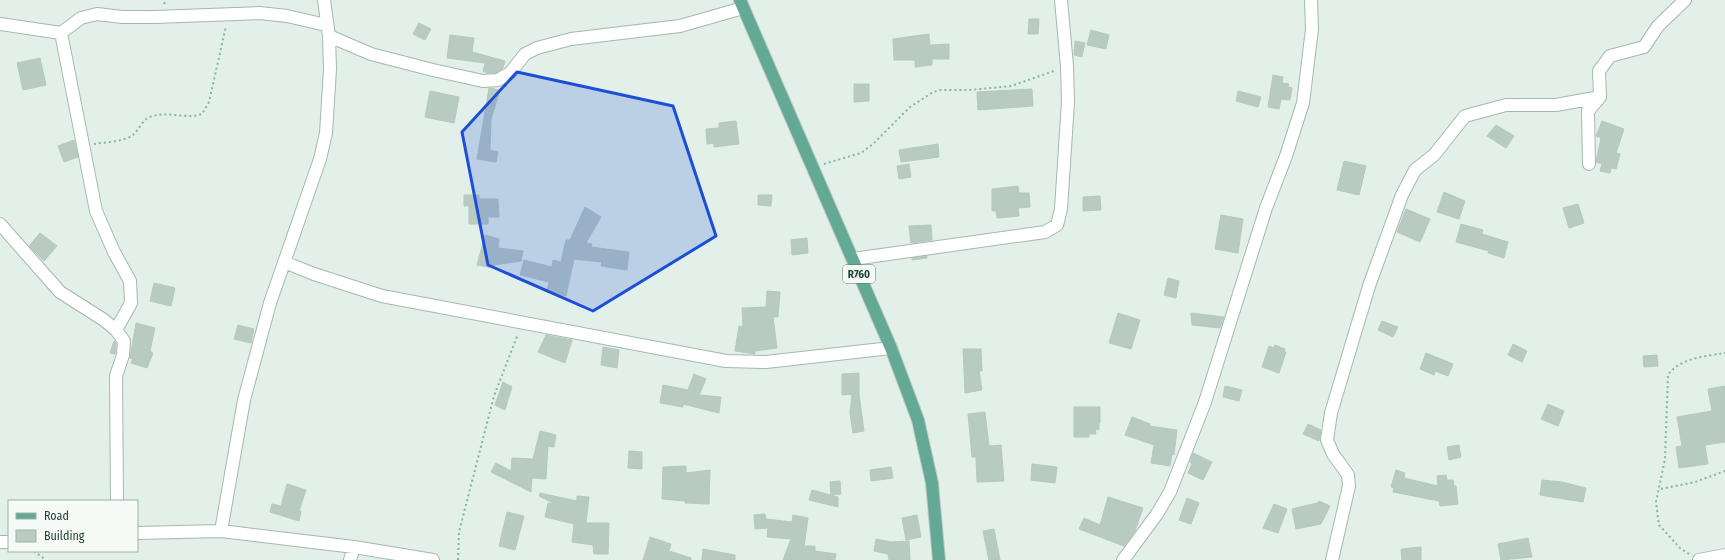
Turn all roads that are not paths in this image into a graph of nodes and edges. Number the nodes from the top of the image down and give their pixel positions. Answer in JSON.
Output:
{"nodes":[{"id":1,"x":324,"y":0,"type":"edge"},
{"id":2,"x":1061,"y":0,"type":"edge"},
{"id":3,"x":1311,"y":0,"type":"edge"},
{"id":4,"x":1685,"y":0,"type":"edge"},
{"id":5,"x":742,"y":4,"type":"edge"},
{"id":6,"x":0,"y":24,"type":"edge"},
{"id":7,"x":327,"y":30,"type":"junction"},
{"id":8,"x":61,"y":33,"type":"junction"},
{"id":9,"x":1600,"y":97,"type":"junction"},
{"id":10,"x":1589,"y":164,"type":"dead end"},
{"id":11,"x":0,"y":224,"type":"edge"},
{"id":12,"x":853,"y":259,"type":"junction"},
{"id":13,"x":284,"y":262,"type":"junction"},
{"id":14,"x":116,"y":330,"type":"junction"},
{"id":15,"x":891,"y":348,"type":"junction"},
{"id":16,"x":117,"y":500,"type":"edge"},
{"id":17,"x":222,"y":531,"type":"junction"},
{"id":18,"x":138,"y":533,"type":"edge"},
{"id":19,"x":354,"y":547,"type":"junction"},
{"id":20,"x":1725,"y":555,"type":"edge"},
{"id":21,"x":1703,"y":559,"type":"edge"},
{"id":22,"x":350,"y":560,"type":"edge"},
{"id":23,"x":433,"y":560,"type":"edge"},
{"id":24,"x":939,"y":560,"type":"edge"},
{"id":25,"x":1123,"y":560,"type":"edge"},
{"id":26,"x":1332,"y":560,"type":"edge"}],
"edges":[{"from":1,"to":7,"type":"street"},
{"from":2,"to":12,"type":"street"},
{"from":3,"to":25,"type":"street"},
{"from":4,"to":9,"type":"street"},
{"from":5,"to":7,"type":"street"},
{"from":5,"to":12,"type":"main road","number":"R760"},
{"from":6,"to":8,"type":"street"},
{"from":7,"to":8,"type":"street"},
{"from":7,"to":13,"type":"street"},
{"from":8,"to":14,"type":"street"},
{"from":9,"to":10,"type":"street"},
{"from":9,"to":26,"type":"street"},
{"from":11,"to":14,"type":"street"},
{"from":12,"to":15,"type":"main road","number":"R760"},
{"from":13,"to":15,"type":"street"},
{"from":13,"to":17,"type":"street"},
{"from":14,"to":16,"type":"street"},
{"from":15,"to":24,"type":"main road","number":"R760"},
{"from":17,"to":18,"type":"street"},
{"from":17,"to":19,"type":"street"},
{"from":19,"to":22,"type":"street"},
{"from":19,"to":23,"type":"street"},
{"from":20,"to":21,"type":"street"}]}
